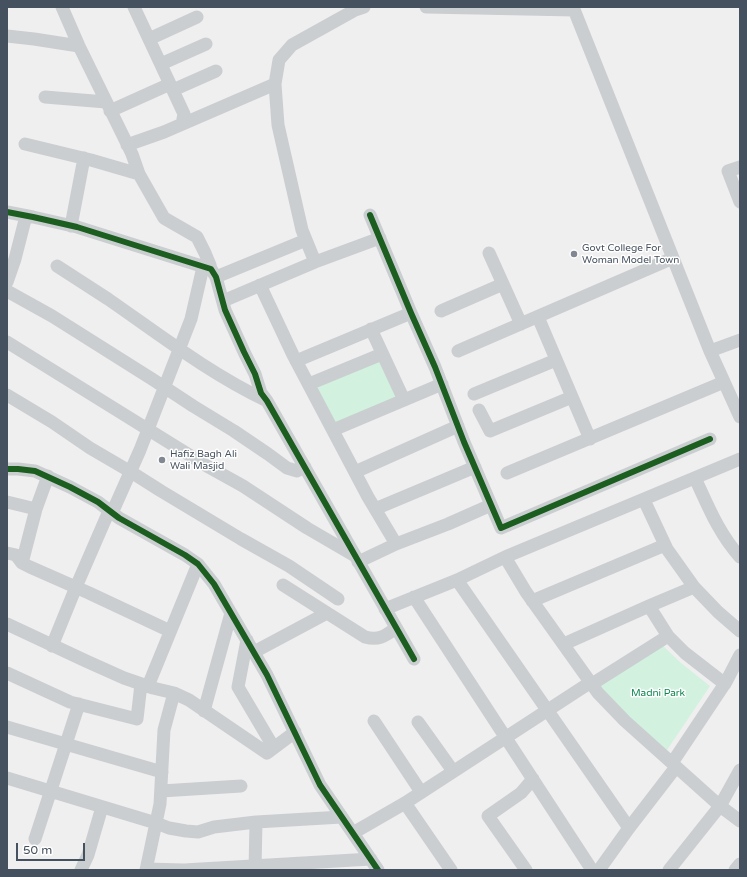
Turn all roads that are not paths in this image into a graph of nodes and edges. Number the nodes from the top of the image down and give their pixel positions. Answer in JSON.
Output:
{"nodes":[{"id":1,"x":62,"y":7,"type":"edge"},
{"id":2,"x":134,"y":7,"type":"edge"},
{"id":3,"x":364,"y":7,"type":"edge"},
{"id":4,"x":426,"y":7,"type":"edge"},
{"id":5,"x":573,"y":9,"type":"edge"},
{"id":6,"x":197,"y":17,"type":"dead end"},
{"id":7,"x":7,"y":36,"type":"edge"},
{"id":8,"x":149,"y":39,"type":"junction"},
{"id":9,"x":206,"y":44,"type":"dead end"},
{"id":10,"x":79,"y":46,"type":"junction"},
{"id":11,"x":161,"y":64,"type":"junction"},
{"id":12,"x":216,"y":71,"type":"dead end"},
{"id":13,"x":275,"y":84,"type":"junction"},
{"id":14,"x":172,"y":87,"type":"junction"},
{"id":15,"x":45,"y":97,"type":"dead end"},
{"id":16,"x":108,"y":107,"type":"junction"},
{"id":17,"x":182,"y":124,"type":"junction"},
{"id":18,"x":25,"y":144,"type":"dead end"},
{"id":19,"x":127,"y":145,"type":"junction"},
{"id":20,"x":84,"y":158,"type":"junction"},
{"id":21,"x":740,"y":167,"type":"edge"},
{"id":22,"x":139,"y":174,"type":"junction"},
{"id":23,"x":740,"y":202,"type":"edge"},
{"id":24,"x":7,"y":212,"type":"edge"},
{"id":25,"x":370,"y":215,"type":"dead end"},
{"id":26,"x":26,"y":216,"type":"junction"},
{"id":27,"x":71,"y":226,"type":"junction"},
{"id":28,"x":380,"y":238,"type":"junction"},
{"id":29,"x":306,"y":240,"type":"junction"},
{"id":30,"x":489,"y":252,"type":"dead end"},
{"id":31,"x":673,"y":258,"type":"junction"},
{"id":32,"x":315,"y":262,"type":"junction"},
{"id":33,"x":57,"y":266,"type":"dead end"},
{"id":34,"x":210,"y":271,"type":"junction"},
{"id":35,"x":7,"y":282,"type":"edge"},
{"id":36,"x":503,"y":284,"type":"junction"},
{"id":37,"x":260,"y":285,"type":"junction"},
{"id":38,"x":7,"y":291,"type":"edge"},
{"id":39,"x":223,"y":301,"type":"junction"},
{"id":40,"x":441,"y":311,"type":"dead end"},
{"id":41,"x":411,"y":313,"type":"junction"},
{"id":42,"x":538,"y":317,"type":"junction"},
{"id":43,"x":521,"y":324,"type":"junction"},
{"id":44,"x":371,"y":329,"type":"junction"},
{"id":45,"x":740,"y":340,"type":"edge"},
{"id":46,"x":7,"y":342,"type":"edge"},
{"id":47,"x":179,"y":349,"type":"junction"},
{"id":48,"x":458,"y":351,"type":"dead end"},
{"id":49,"x":710,"y":351,"type":"junction"},
{"id":50,"x":382,"y":354,"type":"junction"},
{"id":51,"x":556,"y":360,"type":"junction"},
{"id":52,"x":296,"y":361,"type":"junction"},
{"id":53,"x":724,"y":382,"type":"junction"},
{"id":54,"x":309,"y":384,"type":"junction"},
{"id":55,"x":442,"y":384,"type":"junction"},
{"id":56,"x":164,"y":387,"type":"junction"},
{"id":57,"x":474,"y":394,"type":"dead end"},
{"id":58,"x":7,"y":395,"type":"edge"},
{"id":59,"x":572,"y":398,"type":"junction"},
{"id":60,"x":404,"y":400,"type":"junction"},
{"id":61,"x":267,"y":401,"type":"junction"},
{"id":62,"x":479,"y":410,"type":"dead end"},
{"id":63,"x":740,"y":417,"type":"edge"},
{"id":64,"x":458,"y":426,"type":"junction"},
{"id":65,"x":148,"y":429,"type":"junction"},
{"id":66,"x":333,"y":430,"type":"junction"},
{"id":67,"x":590,"y":438,"type":"junction"},
{"id":68,"x":710,"y":439,"type":"dead end"},
{"id":69,"x":740,"y":459,"type":"edge"},
{"id":70,"x":305,"y":467,"type":"junction"},
{"id":71,"x":475,"y":467,"type":"junction"},
{"id":72,"x":7,"y":469,"type":"edge"},
{"id":73,"x":131,"y":472,"type":"junction"},
{"id":74,"x":355,"y":472,"type":"junction"},
{"id":75,"x":507,"y":474,"type":"dead end"},
{"id":76,"x":48,"y":476,"type":"junction"},
{"id":77,"x":695,"y":478,"type":"junction"},
{"id":78,"x":644,"y":500,"type":"junction"},
{"id":79,"x":7,"y":502,"type":"edge"},
{"id":80,"x":491,"y":505,"type":"junction"},
{"id":81,"x":36,"y":509,"type":"junction"},
{"id":82,"x":375,"y":509,"type":"junction"},
{"id":83,"x":111,"y":512,"type":"junction"},
{"id":84,"x":396,"y":544,"type":"junction"},
{"id":85,"x":665,"y":545,"type":"junction"},
{"id":86,"x":7,"y":553,"type":"edge"},
{"id":87,"x":505,"y":557,"type":"junction"},
{"id":88,"x":740,"y":557,"type":"edge"},
{"id":89,"x":357,"y":559,"type":"junction"},
{"id":90,"x":22,"y":563,"type":"junction"},
{"id":91,"x":198,"y":564,"type":"junction"},
{"id":92,"x":457,"y":580,"type":"junction"},
{"id":93,"x":284,"y":585,"type":"dead end"},
{"id":94,"x":76,"y":587,"type":"junction"},
{"id":95,"x":694,"y":587,"type":"junction"},
{"id":96,"x":414,"y":597,"type":"junction"},
{"id":97,"x":338,"y":599,"type":"dead end"},
{"id":98,"x":532,"y":601,"type":"junction"},
{"id":99,"x":649,"y":606,"type":"junction"},
{"id":100,"x":385,"y":609,"type":"junction"},
{"id":101,"x":231,"y":613,"type":"junction"},
{"id":102,"x":327,"y":613,"type":"junction"},
{"id":103,"x":7,"y":624,"type":"edge"},
{"id":104,"x":396,"y":628,"type":"junction"},
{"id":105,"x":170,"y":631,"type":"junction"},
{"id":106,"x":740,"y":631,"type":"edge"},
{"id":107,"x":668,"y":636,"type":"junction"},
{"id":108,"x":247,"y":640,"type":"junction"},
{"id":109,"x":564,"y":644,"type":"junction"},
{"id":110,"x":52,"y":646,"type":"junction"},
{"id":111,"x":254,"y":652,"type":"junction"},
{"id":112,"x":740,"y":655,"type":"edge"},
{"id":113,"x":414,"y":659,"type":"dead end"},
{"id":114,"x":7,"y":672,"type":"edge"},
{"id":115,"x":592,"y":683,"type":"junction"},
{"id":116,"x":725,"y":684,"type":"junction"},
{"id":117,"x":145,"y":685,"type":"junction"},
{"id":118,"x":174,"y":693,"type":"junction"},
{"id":119,"x":79,"y":704,"type":"junction"},
{"id":120,"x":547,"y":710,"type":"junction"},
{"id":121,"x":204,"y":711,"type":"junction"},
{"id":122,"x":374,"y":721,"type":"dead end"},
{"id":123,"x":418,"y":722,"type":"dead end"},
{"id":124,"x":7,"y":727,"type":"edge"},
{"id":125,"x":294,"y":732,"type":"junction"},
{"id":126,"x":506,"y":737,"type":"junction"},
{"id":127,"x":66,"y":744,"type":"junction"},
{"id":128,"x":274,"y":748,"type":"junction"},
{"id":129,"x":674,"y":765,"type":"junction"},
{"id":130,"x":740,"y":770,"type":"edge"},
{"id":131,"x":453,"y":771,"type":"junction"},
{"id":132,"x":162,"y":772,"type":"junction"},
{"id":133,"x":7,"y":778,"type":"edge"},
{"id":134,"x":533,"y":779,"type":"junction"},
{"id":135,"x":241,"y":786,"type":"dead end"},
{"id":136,"x":51,"y":791,"type":"junction"},
{"id":137,"x":161,"y":791,"type":"junction"},
{"id":138,"x":421,"y":792,"type":"junction"},
{"id":139,"x":405,"y":803,"type":"junction"},
{"id":140,"x":720,"y":806,"type":"junction"},
{"id":141,"x":102,"y":807,"type":"junction"},
{"id":142,"x":342,"y":817,"type":"junction"},
{"id":143,"x":740,"y":821,"type":"edge"},
{"id":144,"x":256,"y":822,"type":"junction"},
{"id":145,"x":156,"y":824,"type":"junction"},
{"id":146,"x":629,"y":828,"type":"junction"},
{"id":147,"x":353,"y":833,"type":"junction"},
{"id":148,"x":35,"y":839,"type":"dead end"},
{"id":149,"x":740,"y":864,"type":"edge"},
{"id":150,"x":374,"y":865,"type":"edge"},
{"id":151,"x":255,"y":868,"type":"edge"},
{"id":152,"x":81,"y":870,"type":"edge"},
{"id":153,"x":146,"y":870,"type":"edge"},
{"id":154,"x":451,"y":870,"type":"edge"},
{"id":155,"x":526,"y":870,"type":"edge"},
{"id":156,"x":592,"y":870,"type":"edge"},
{"id":157,"x":599,"y":870,"type":"edge"},
{"id":158,"x":669,"y":870,"type":"edge"},
{"id":159,"x":735,"y":870,"type":"edge"}],
"edges":[{"from":1,"to":10,"type":"street"},
{"from":2,"to":8,"type":"street"},
{"from":3,"to":13,"type":"street"},
{"from":4,"to":5,"type":"street"},
{"from":5,"to":31,"type":"street"},
{"from":6,"to":8,"type":"street"},
{"from":7,"to":10,"type":"street"},
{"from":8,"to":11,"type":"street"},
{"from":9,"to":11,"type":"street"},
{"from":10,"to":16,"type":"street"},
{"from":11,"to":14,"type":"street"},
{"from":12,"to":14,"type":"street"},
{"from":13,"to":17,"type":"street"},
{"from":13,"to":29,"type":"street"},
{"from":14,"to":16,"type":"street"},
{"from":14,"to":17,"type":"street"},
{"from":15,"to":16,"type":"street"},
{"from":16,"to":19,"type":"street"},
{"from":17,"to":19,"type":"street"},
{"from":18,"to":20,"type":"street"},
{"from":19,"to":22,"type":"street"},
{"from":20,"to":22,"type":"street"},
{"from":20,"to":27,"type":"street"},
{"from":21,"to":23,"type":"street"},
{"from":22,"to":34,"type":"street"},
{"from":24,"to":26,"type":"street"},
{"from":25,"to":28,"type":"street"},
{"from":26,"to":27,"type":"street"},
{"from":26,"to":35,"type":"street"},
{"from":27,"to":34,"type":"street"},
{"from":28,"to":32,"type":"street"},
{"from":28,"to":41,"type":"street"},
{"from":29,"to":32,"type":"street"},
{"from":29,"to":34,"type":"street"},
{"from":30,"to":36,"type":"street"},
{"from":31,"to":42,"type":"street"},
{"from":31,"to":49,"type":"street"},
{"from":32,"to":37,"type":"street"},
{"from":33,"to":47,"type":"street"},
{"from":34,"to":39,"type":"street"},
{"from":34,"to":47,"type":"street"},
{"from":36,"to":40,"type":"street"},
{"from":36,"to":43,"type":"street"},
{"from":37,"to":39,"type":"street"},
{"from":37,"to":52,"type":"street"},
{"from":38,"to":56,"type":"street"},
{"from":39,"to":61,"type":"street"},
{"from":41,"to":44,"type":"street"},
{"from":41,"to":55,"type":"street"},
{"from":42,"to":43,"type":"street"},
{"from":42,"to":51,"type":"street"},
{"from":43,"to":48,"type":"street"},
{"from":44,"to":50,"type":"street"},
{"from":44,"to":52,"type":"street"},
{"from":45,"to":49,"type":"street"},
{"from":46,"to":65,"type":"street"},
{"from":47,"to":56,"type":"street"},
{"from":47,"to":61,"type":"street"},
{"from":49,"to":53,"type":"street"},
{"from":50,"to":54,"type":"street"},
{"from":50,"to":60,"type":"street"},
{"from":51,"to":57,"type":"street"},
{"from":51,"to":59,"type":"street"},
{"from":52,"to":54,"type":"street"},
{"from":53,"to":63,"type":"street"},
{"from":53,"to":67,"type":"street"},
{"from":54,"to":66,"type":"street"},
{"from":55,"to":60,"type":"street"},
{"from":55,"to":64,"type":"street"},
{"from":56,"to":65,"type":"street"},
{"from":56,"to":70,"type":"street"},
{"from":58,"to":73,"type":"street"},
{"from":59,"to":62,"type":"street"},
{"from":59,"to":67,"type":"street"},
{"from":60,"to":66,"type":"street"},
{"from":61,"to":70,"type":"street"},
{"from":64,"to":71,"type":"street"},
{"from":64,"to":74,"type":"street"},
{"from":65,"to":73,"type":"street"},
{"from":65,"to":89,"type":"street"},
{"from":66,"to":74,"type":"street"},
{"from":67,"to":75,"type":"street"},
{"from":68,"to":80,"type":"street"},
{"from":69,"to":77,"type":"street"},
{"from":70,"to":89,"type":"street"},
{"from":71,"to":80,"type":"street"},
{"from":71,"to":82,"type":"street"},
{"from":72,"to":76,"type":"street"},
{"from":73,"to":83,"type":"street"},
{"from":73,"to":97,"type":"street"},
{"from":74,"to":82,"type":"street"},
{"from":76,"to":81,"type":"street"},
{"from":76,"to":83,"type":"street"},
{"from":77,"to":78,"type":"street"},
{"from":77,"to":88,"type":"street"},
{"from":78,"to":85,"type":"street"},
{"from":78,"to":87,"type":"street"},
{"from":79,"to":81,"type":"street"},
{"from":80,"to":84,"type":"street"},
{"from":81,"to":90,"type":"street"},
{"from":82,"to":84,"type":"street"},
{"from":83,"to":91,"type":"street"},
{"from":83,"to":94,"type":"street"},
{"from":84,"to":89,"type":"street"},
{"from":85,"to":95,"type":"street"},
{"from":85,"to":98,"type":"street"},
{"from":86,"to":90,"type":"street"},
{"from":87,"to":92,"type":"street"},
{"from":87,"to":98,"type":"street"},
{"from":89,"to":100,"type":"street"},
{"from":90,"to":94,"type":"street"},
{"from":91,"to":101,"type":"street"},
{"from":91,"to":105,"type":"street"},
{"from":92,"to":96,"type":"street"},
{"from":92,"to":120,"type":"street"},
{"from":93,"to":102,"type":"street"},
{"from":94,"to":105,"type":"street"},
{"from":94,"to":110,"type":"street"},
{"from":95,"to":99,"type":"street"},
{"from":95,"to":106,"type":"street"},
{"from":96,"to":100,"type":"street"},
{"from":96,"to":126,"type":"street"},
{"from":98,"to":109,"type":"street"},
{"from":99,"to":107,"type":"street"},
{"from":99,"to":109,"type":"street"},
{"from":100,"to":104,"type":"street"},
{"from":101,"to":108,"type":"street"},
{"from":101,"to":121,"type":"street"},
{"from":102,"to":104,"type":"street"},
{"from":102,"to":111,"type":"street"},
{"from":103,"to":110,"type":"street"},
{"from":104,"to":113,"type":"street"},
{"from":105,"to":117,"type":"street"},
{"from":107,"to":115,"type":"street"},
{"from":107,"to":116,"type":"street"},
{"from":108,"to":111,"type":"street"},
{"from":108,"to":128,"type":"street"},
{"from":109,"to":115,"type":"street"},
{"from":110,"to":117,"type":"street"},
{"from":111,"to":125,"type":"street"},
{"from":112,"to":116,"type":"street"},
{"from":114,"to":119,"type":"street"},
{"from":115,"to":120,"type":"street"},
{"from":115,"to":129,"type":"street"},
{"from":116,"to":129,"type":"street"},
{"from":117,"to":118,"type":"street"},
{"from":117,"to":119,"type":"street"},
{"from":118,"to":121,"type":"street"},
{"from":118,"to":132,"type":"street"},
{"from":119,"to":127,"type":"street"},
{"from":120,"to":126,"type":"street"},
{"from":120,"to":146,"type":"street"},
{"from":121,"to":128,"type":"street"},
{"from":122,"to":138,"type":"street"},
{"from":123,"to":131,"type":"street"},
{"from":124,"to":127,"type":"street"},
{"from":125,"to":128,"type":"street"},
{"from":125,"to":142,"type":"street"},
{"from":126,"to":131,"type":"street"},
{"from":126,"to":134,"type":"street"},
{"from":127,"to":132,"type":"street"},
{"from":127,"to":136,"type":"street"},
{"from":129,"to":140,"type":"street"},
{"from":129,"to":146,"type":"street"},
{"from":130,"to":140,"type":"street"},
{"from":131,"to":138,"type":"street"},
{"from":132,"to":137,"type":"street"},
{"from":133,"to":136,"type":"street"},
{"from":134,"to":155,"type":"street"},
{"from":134,"to":156,"type":"street"},
{"from":135,"to":137,"type":"street"},
{"from":136,"to":141,"type":"street"},
{"from":136,"to":148,"type":"street"},
{"from":137,"to":145,"type":"street"},
{"from":138,"to":139,"type":"street"},
{"from":139,"to":147,"type":"street"},
{"from":139,"to":154,"type":"street"},
{"from":140,"to":143,"type":"street"},
{"from":140,"to":158,"type":"street"},
{"from":141,"to":145,"type":"street"},
{"from":141,"to":152,"type":"street"},
{"from":142,"to":144,"type":"street"},
{"from":142,"to":147,"type":"street"},
{"from":144,"to":145,"type":"street"},
{"from":144,"to":151,"type":"street"},
{"from":145,"to":153,"type":"street"},
{"from":146,"to":157,"type":"street"},
{"from":147,"to":150,"type":"street"},
{"from":149,"to":159,"type":"street"},
{"from":150,"to":151,"type":"street"},
{"from":151,"to":153,"type":"street"}]}
